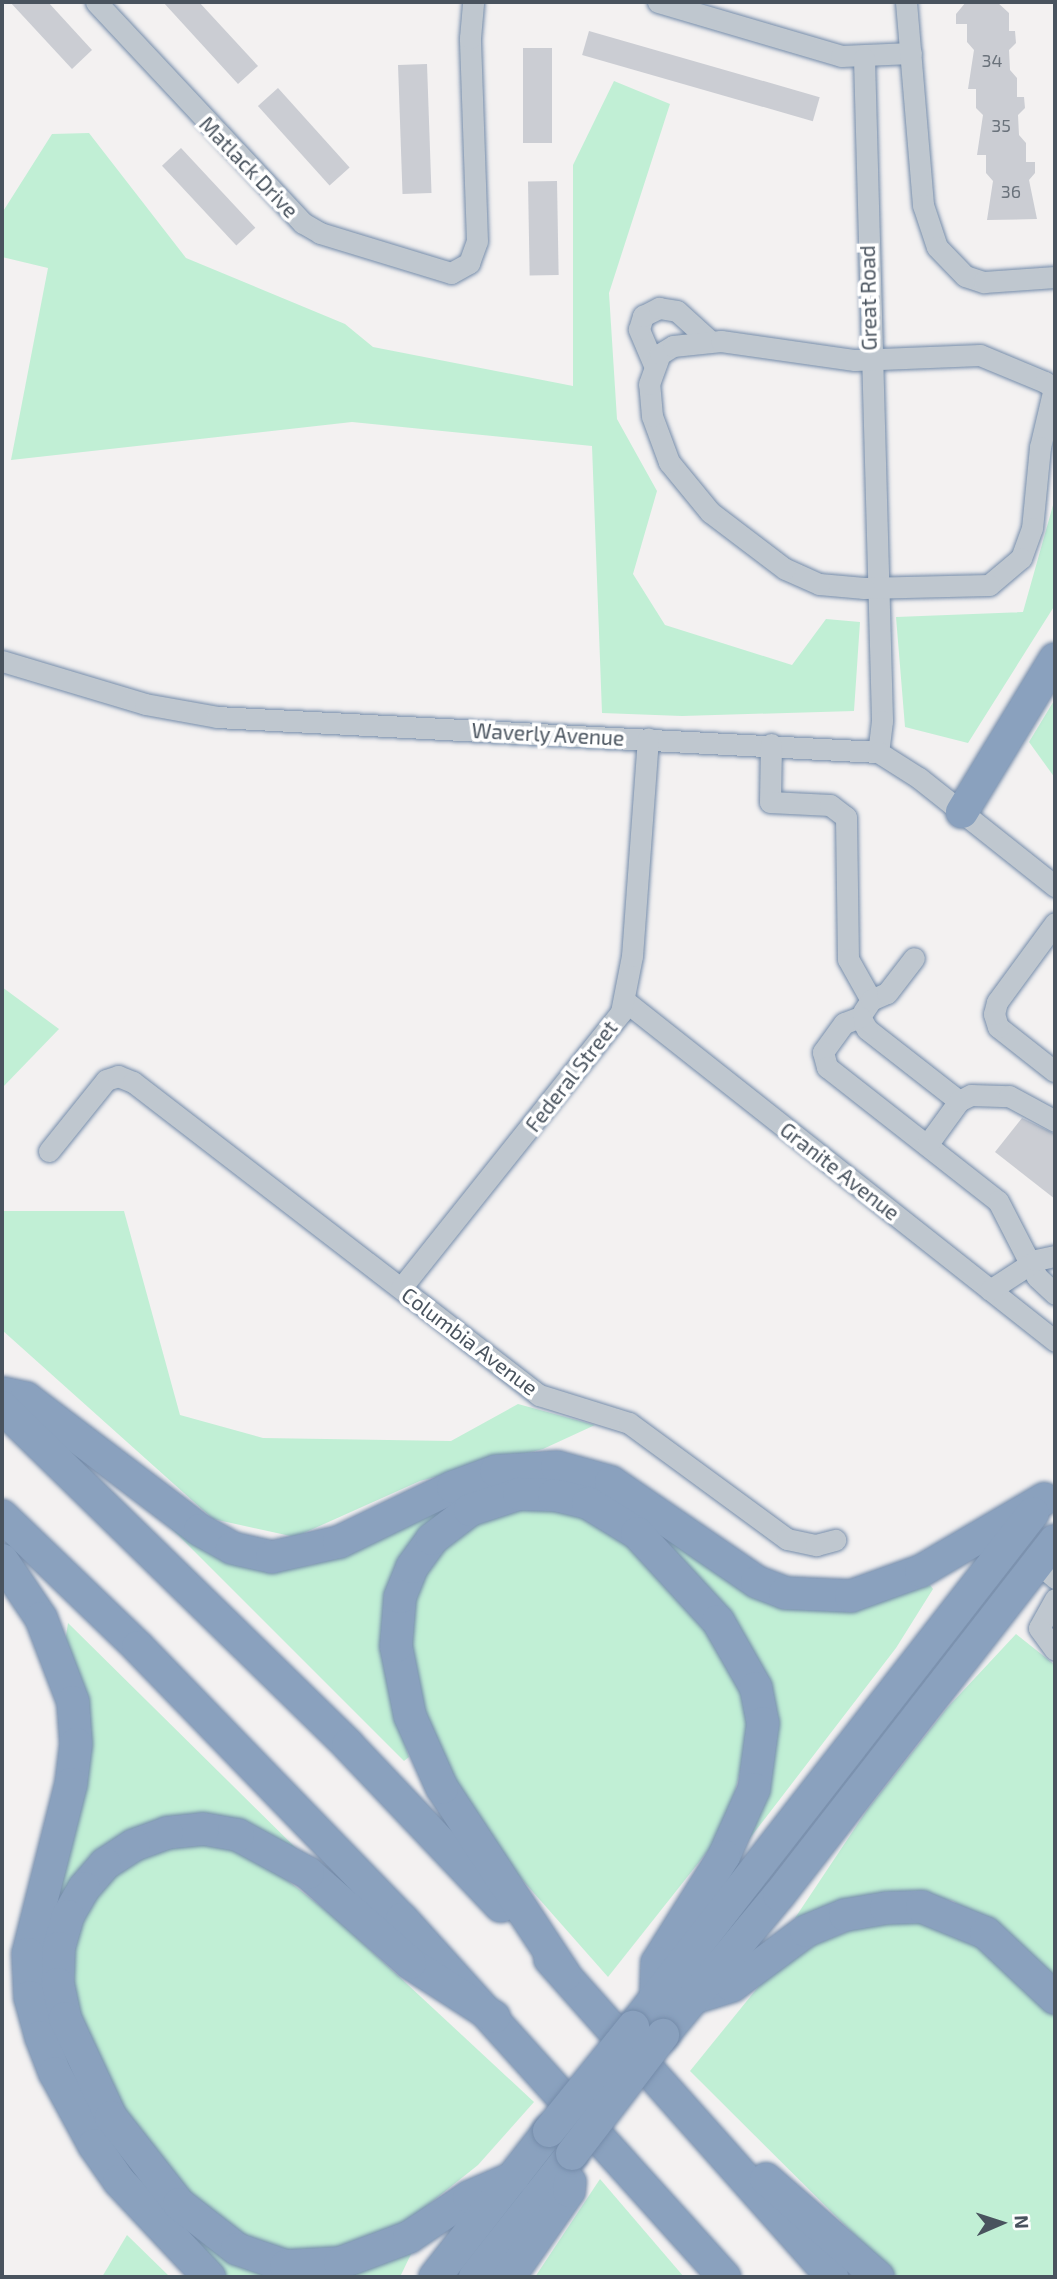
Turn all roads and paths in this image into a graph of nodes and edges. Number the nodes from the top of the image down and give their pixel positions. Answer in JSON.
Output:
{"nodes":[{"id":1,"x":96,"y":2,"type":"edge"},
{"id":2,"x":474,"y":2,"type":"edge"},
{"id":3,"x":658,"y":2,"type":"edge"},
{"id":4,"x":906,"y":2,"type":"edge"},
{"id":5,"x":911,"y":53,"type":"junction"},
{"id":6,"x":863,"y":58,"type":"junction"},
{"id":7,"x":1055,"y":277,"type":"edge"},
{"id":8,"x":710,"y":341,"type":"junction"},
{"id":9,"x":869,"y":360,"type":"junction"},
{"id":10,"x":654,"y":365,"type":"junction"},
{"id":11,"x":1055,"y":388,"type":"edge"},
{"id":12,"x":879,"y":587,"type":"junction"},
{"id":13,"x":1055,"y":659,"type":"edge"},
{"id":14,"x":2,"y":662,"type":"edge"},
{"id":15,"x":648,"y":739,"type":"junction"},
{"id":16,"x":771,"y":744,"type":"junction"},
{"id":17,"x":878,"y":752,"type":"junction"},
{"id":18,"x":962,"y":812,"type":"junction"},
{"id":19,"x":1051,"y":875,"type":"edge"},
{"id":20,"x":1051,"y":938,"type":"edge"},
{"id":21,"x":914,"y":958,"type":"dead end"},
{"id":22,"x":625,"y":1001,"type":"junction"},
{"id":23,"x":865,"y":1008,"type":"junction"},
{"id":24,"x":1055,"y":1071,"type":"edge"},
{"id":25,"x":959,"y":1101,"type":"junction"},
{"id":26,"x":1055,"y":1121,"type":"edge"},
{"id":27,"x":927,"y":1145,"type":"junction"},
{"id":28,"x":49,"y":1151,"type":"dead end"},
{"id":29,"x":1055,"y":1256,"type":"edge"},
{"id":30,"x":1029,"y":1264,"type":"junction"},
{"id":31,"x":401,"y":1288,"type":"junction"},
{"id":32,"x":990,"y":1290,"type":"junction"},
{"id":33,"x":1055,"y":1294,"type":"edge"},
{"id":34,"x":1055,"y":1340,"type":"edge"},
{"id":35,"x":2,"y":1393,"type":"edge"},
{"id":36,"x":2,"y":1407,"type":"edge"},
{"id":37,"x":1050,"y":1492,"type":"edge"},
{"id":38,"x":2,"y":1516,"type":"edge"},
{"id":39,"x":835,"y":1540,"type":"dead end"},
{"id":40,"x":2,"y":1560,"type":"edge"},
{"id":41,"x":1050,"y":1561,"type":"edge"},
{"id":42,"x":1055,"y":1599,"type":"edge"},
{"id":43,"x":1055,"y":1650,"type":"edge"},
{"id":44,"x":565,"y":1975,"type":"junction"},
{"id":45,"x":656,"y":1996,"type":"junction"},
{"id":46,"x":1055,"y":1998,"type":"edge"},
{"id":47,"x":690,"y":1999,"type":"junction"},
{"id":48,"x":494,"y":2018,"type":"junction"},
{"id":49,"x":708,"y":2133,"type":"junction"},
{"id":50,"x":572,"y":2154,"type":"junction"},
{"id":51,"x":513,"y":2178,"type":"junction"},
{"id":52,"x":657,"y":2199,"type":"junction"},
{"id":53,"x":209,"y":2277,"type":"edge"},
{"id":54,"x":435,"y":2277,"type":"edge"},
{"id":55,"x":475,"y":2277,"type":"edge"},
{"id":56,"x":509,"y":2277,"type":"edge"},
{"id":57,"x":704,"y":2277,"type":"edge"},
{"id":58,"x":724,"y":2277,"type":"edge"},
{"id":59,"x":832,"y":2277,"type":"edge"},
{"id":60,"x":878,"y":2277,"type":"edge"}],
"edges":[{"from":1,"to":2,"type":"street","name":"Matlack Drive"},
{"from":3,"to":6,"type":"street"},
{"from":4,"to":5,"type":"street"},
{"from":5,"to":6,"type":"street"},
{"from":5,"to":7,"type":"street"},
{"from":6,"to":9,"type":"street","name":"Great Road"},
{"from":8,"to":9,"type":"street"},
{"from":8,"to":10,"type":"street"},
{"from":8,"to":10,"type":"street"},
{"from":9,"to":11,"type":"street"},
{"from":9,"to":12,"type":"street","name":"Great Road"},
{"from":10,"to":12,"type":"street"},
{"from":11,"to":12,"type":"street"},
{"from":12,"to":17,"type":"street","name":"Great Road"},
{"from":13,"to":18,"type":"highway"},
{"from":14,"to":15,"type":"street","name":"Waverly Avenue"},
{"from":15,"to":16,"type":"street","name":"Waverly Avenue"},
{"from":15,"to":22,"type":"street","name":"Federal Street"},
{"from":16,"to":17,"type":"street","name":"Waverly Avenue"},
{"from":16,"to":23,"type":"street"},
{"from":17,"to":18,"type":"street"},
{"from":18,"to":19,"type":"street"},
{"from":20,"to":24,"type":"street"},
{"from":21,"to":23,"type":"street"},
{"from":22,"to":31,"type":"street","name":"Federal Street"},
{"from":22,"to":32,"type":"street","name":"Granite Avenue"},
{"from":23,"to":25,"type":"street"},
{"from":23,"to":27,"type":"street"},
{"from":25,"to":26,"type":"street"},
{"from":25,"to":27,"type":"street"},
{"from":27,"to":30,"type":"street"},
{"from":28,"to":31,"type":"street","name":"Columbia Avenue"},
{"from":29,"to":30,"type":"street"},
{"from":30,"to":32,"type":"street"},
{"from":30,"to":33,"type":"street"},
{"from":31,"to":39,"type":"street","name":"Columbia Avenue"},
{"from":32,"to":34,"type":"street","name":"Granite Avenue"},
{"from":35,"to":37,"type":"highway"},
{"from":36,"to":44,"type":"highway"},
{"from":37,"to":45,"type":"highway"},
{"from":38,"to":48,"type":"highway"},
{"from":40,"to":53,"type":"highway"},
{"from":41,"to":47,"type":"highway"},
{"from":42,"to":43,"type":"street"},
{"from":44,"to":45,"type":"highway"},
{"from":44,"to":49,"type":"highway"},
{"from":45,"to":51,"type":"highway","bridge":true},
{"from":46,"to":47,"type":"highway"},
{"from":47,"to":50,"type":"highway","bridge":true},
{"from":48,"to":51,"type":"highway"},
{"from":48,"to":52,"type":"highway"},
{"from":49,"to":59,"type":"highway"},
{"from":49,"to":60,"type":"highway"},
{"from":50,"to":55,"type":"highway"},
{"from":50,"to":56,"type":"highway"},
{"from":51,"to":54,"type":"highway"},
{"from":52,"to":57,"type":"highway"},
{"from":52,"to":58,"type":"highway"}]}
